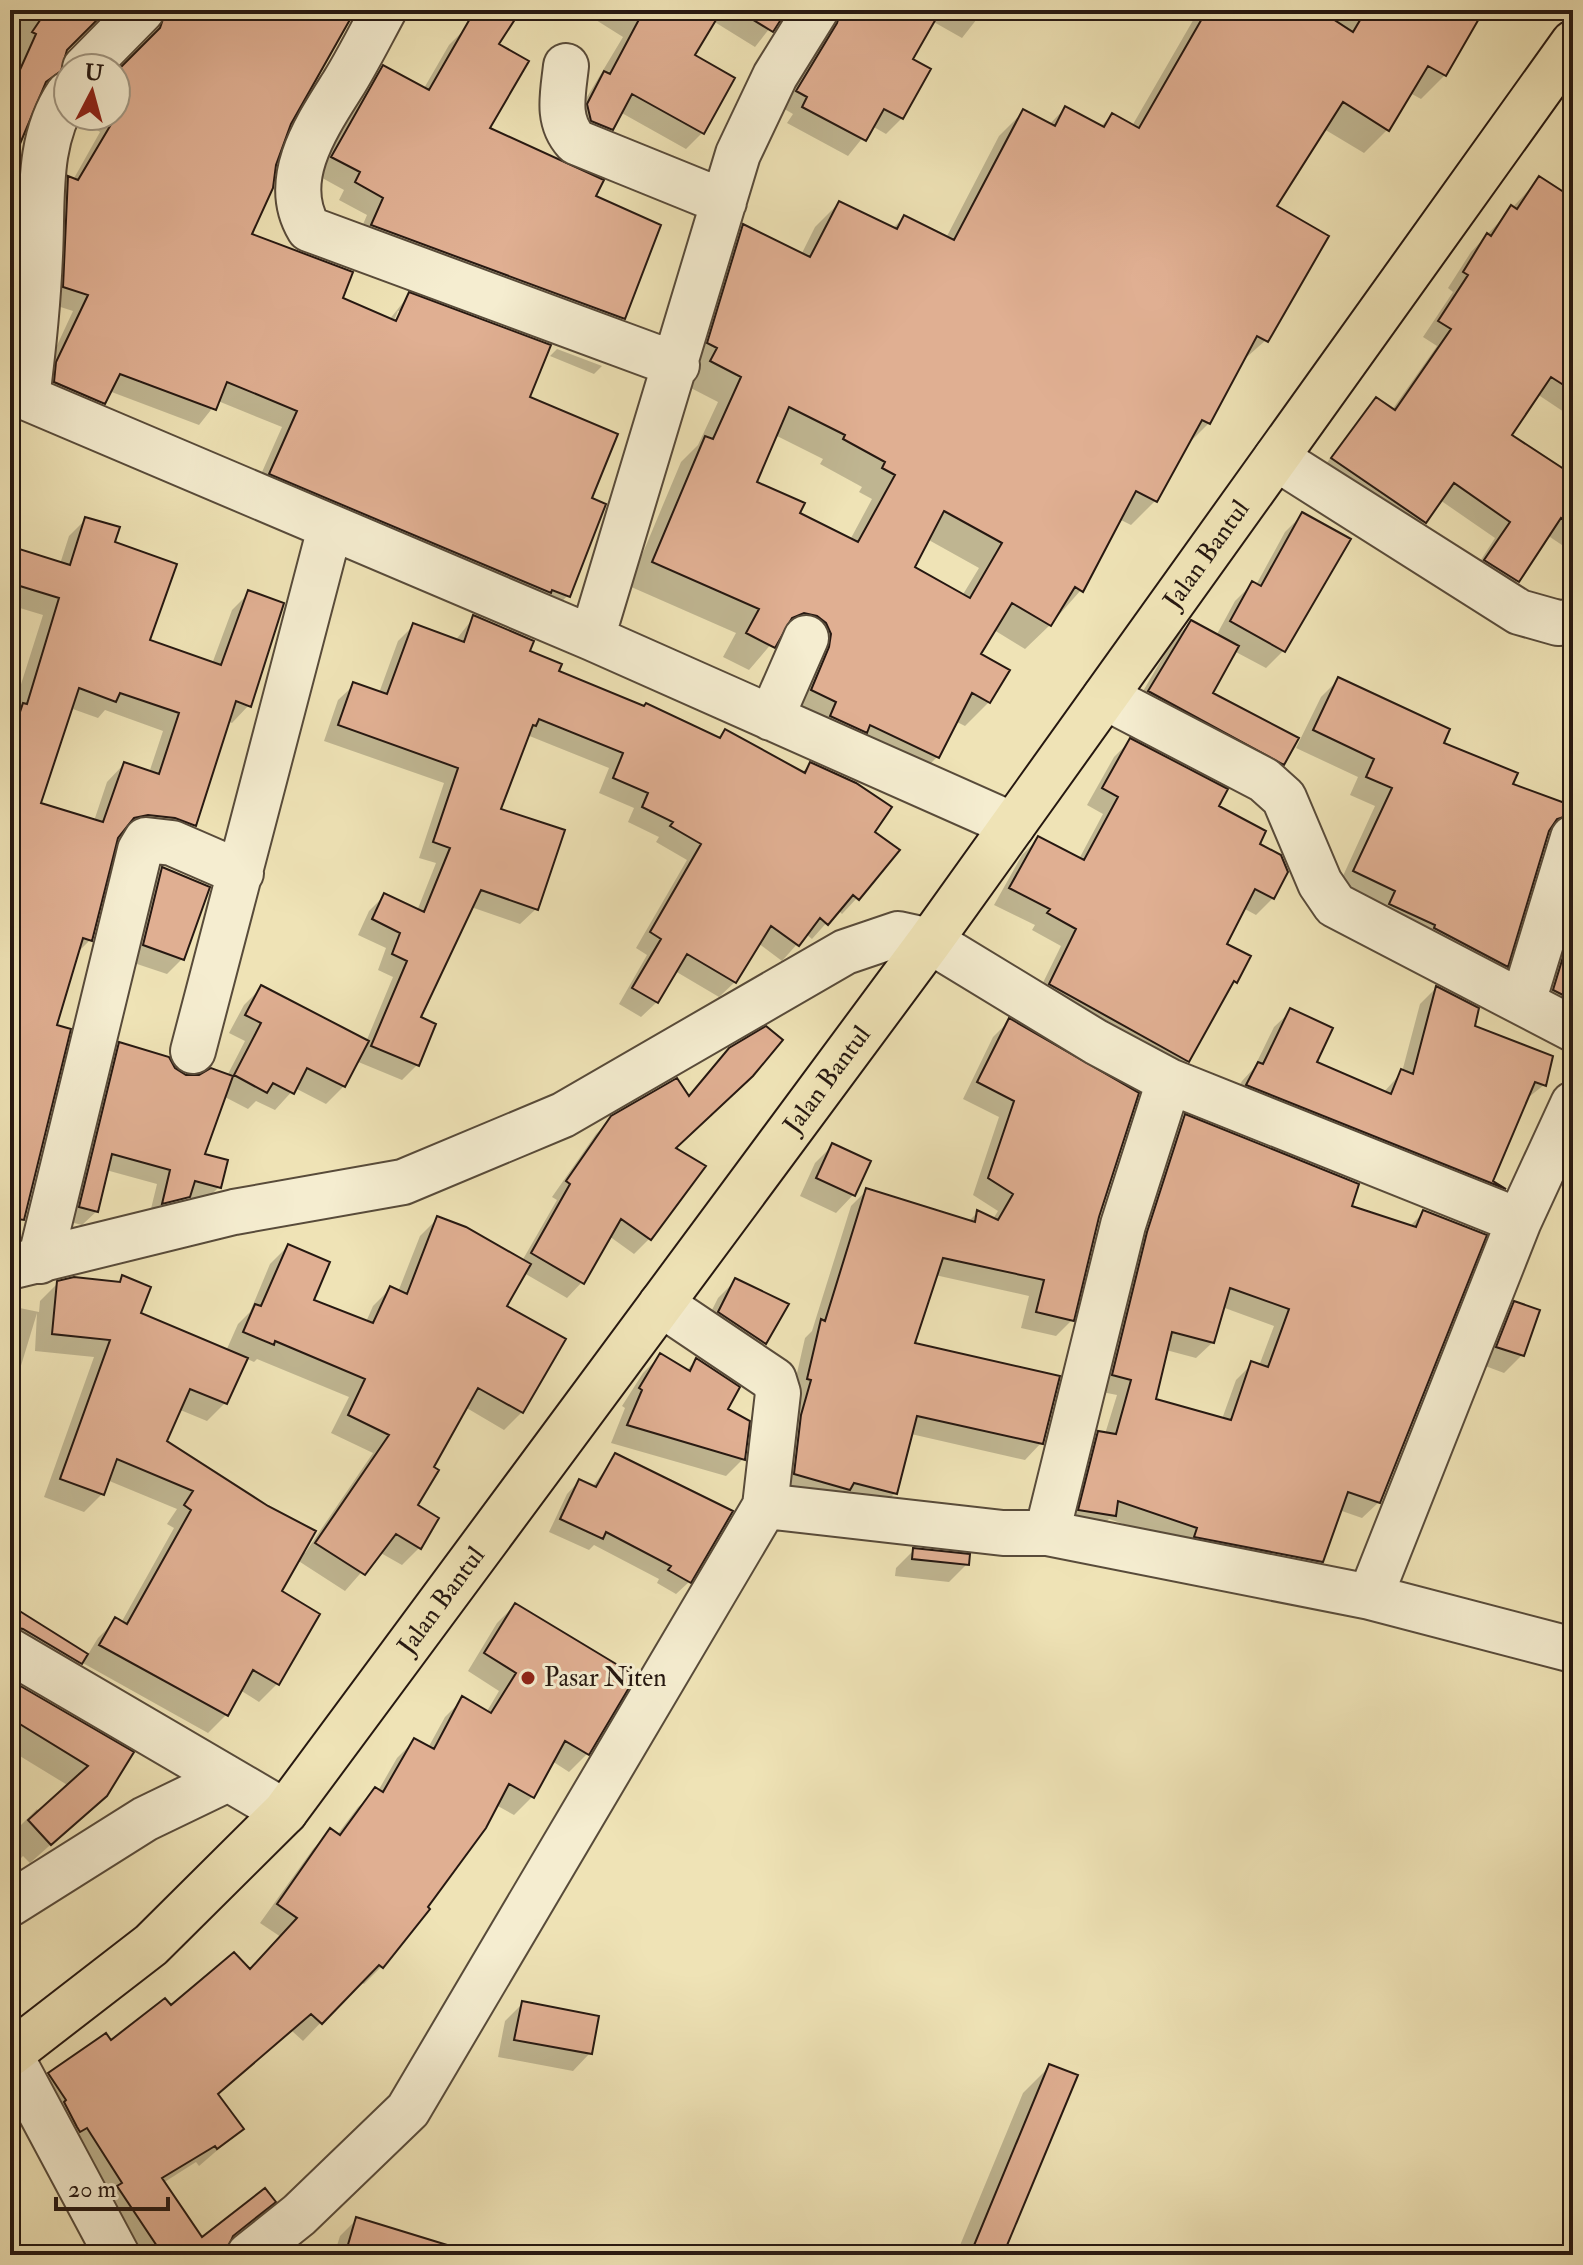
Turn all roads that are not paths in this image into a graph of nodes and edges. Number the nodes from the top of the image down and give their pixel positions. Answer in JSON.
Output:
{"nodes":[{"id":1,"x":142,"y":10,"type":"edge"},
{"id":2,"x":384,"y":10,"type":"edge"},
{"id":3,"x":816,"y":10,"type":"edge"},
{"id":4,"x":1573,"y":43,"type":"edge"},
{"id":5,"x":101,"y":52,"type":"edge"},
{"id":6,"x":566,"y":66,"type":"dead end"},
{"id":7,"x":52,"y":128,"type":"edge"},
{"id":8,"x":724,"y":202,"type":"junction"},
{"id":9,"x":677,"y":365,"type":"junction"},
{"id":10,"x":19,"y":395,"type":"edge"},
{"id":11,"x":1276,"y":458,"type":"junction"},
{"id":12,"x":330,"y":528,"type":"junction"},
{"id":13,"x":1571,"y":624,"type":"edge"},
{"id":14,"x":592,"y":638,"type":"junction"},
{"id":15,"x":806,"y":638,"type":"dead end"},
{"id":16,"x":1105,"y":697,"type":"junction"},
{"id":17,"x":771,"y":718,"type":"junction"},
{"id":18,"x":1013,"y":825,"type":"junction"},
{"id":19,"x":1573,"y":838,"type":"edge"},
{"id":20,"x":241,"y":873,"type":"junction"},
{"id":21,"x":930,"y":941,"type":"junction"},
{"id":22,"x":1523,"y":1002,"type":"junction"},
{"id":23,"x":1573,"y":1029,"type":"edge"},
{"id":24,"x":193,"y":1051,"type":"dead end"},
{"id":25,"x":1169,"y":1081,"type":"junction"},
{"id":26,"x":1573,"y":1104,"type":"edge"},
{"id":27,"x":1519,"y":1221,"type":"junction"},
{"id":28,"x":25,"y":1264,"type":"edge"},
{"id":29,"x":661,"y":1304,"type":"junction"},
{"id":30,"x":765,"y":1506,"type":"junction"},
{"id":31,"x":1047,"y":1533,"type":"junction"},
{"id":32,"x":1370,"y":1597,"type":"junction"},
{"id":33,"x":1573,"y":1650,"type":"edge"},
{"id":34,"x":10,"y":1651,"type":"edge"},
{"id":35,"x":228,"y":1779,"type":"junction"},
{"id":36,"x":285,"y":1812,"type":"junction"},
{"id":37,"x":10,"y":1904,"type":"edge"},
{"id":38,"x":10,"y":2054,"type":"edge"},
{"id":39,"x":117,"y":2255,"type":"edge"},
{"id":40,"x":249,"y":2255,"type":"edge"}],
"edges":[{"from":1,"to":5,"type":"street"},
{"from":2,"to":9,"type":"street"},
{"from":3,"to":8,"type":"street"},
{"from":4,"to":11,"type":"main road","name":"Jalan Bantul"},
{"from":6,"to":8,"type":"street"},
{"from":7,"to":10,"type":"street"},
{"from":8,"to":9,"type":"street"},
{"from":9,"to":14,"type":"street"},
{"from":10,"to":12,"type":"street"},
{"from":11,"to":13,"type":"street"},
{"from":11,"to":16,"type":"main road","name":"Jalan Bantul"},
{"from":12,"to":14,"type":"street"},
{"from":12,"to":20,"type":"street"},
{"from":14,"to":17,"type":"street"},
{"from":15,"to":17,"type":"street"},
{"from":16,"to":18,"type":"main road","name":"Jalan Bantul"},
{"from":16,"to":22,"type":"street"},
{"from":17,"to":18,"type":"street"},
{"from":18,"to":21,"type":"main road","name":"Jalan Bantul"},
{"from":19,"to":22,"type":"street"},
{"from":20,"to":24,"type":"street"},
{"from":20,"to":28,"type":"street"},
{"from":21,"to":25,"type":"street"},
{"from":21,"to":28,"type":"street"},
{"from":21,"to":29,"type":"main road","name":"Jalan Bantul"},
{"from":22,"to":23,"type":"street"},
{"from":25,"to":27,"type":"street"},
{"from":25,"to":31,"type":"street"},
{"from":26,"to":27,"type":"street"},
{"from":27,"to":32,"type":"street"},
{"from":29,"to":30,"type":"street"},
{"from":29,"to":36,"type":"main road","name":"Jalan Bantul"},
{"from":30,"to":31,"type":"street"},
{"from":30,"to":40,"type":"street"},
{"from":31,"to":32,"type":"street"},
{"from":32,"to":33,"type":"street"},
{"from":34,"to":35,"type":"street"},
{"from":35,"to":36,"type":"street"},
{"from":35,"to":37,"type":"street"},
{"from":36,"to":38,"type":"main road","name":"Jalan Bantul"},
{"from":38,"to":39,"type":"street"}]}
